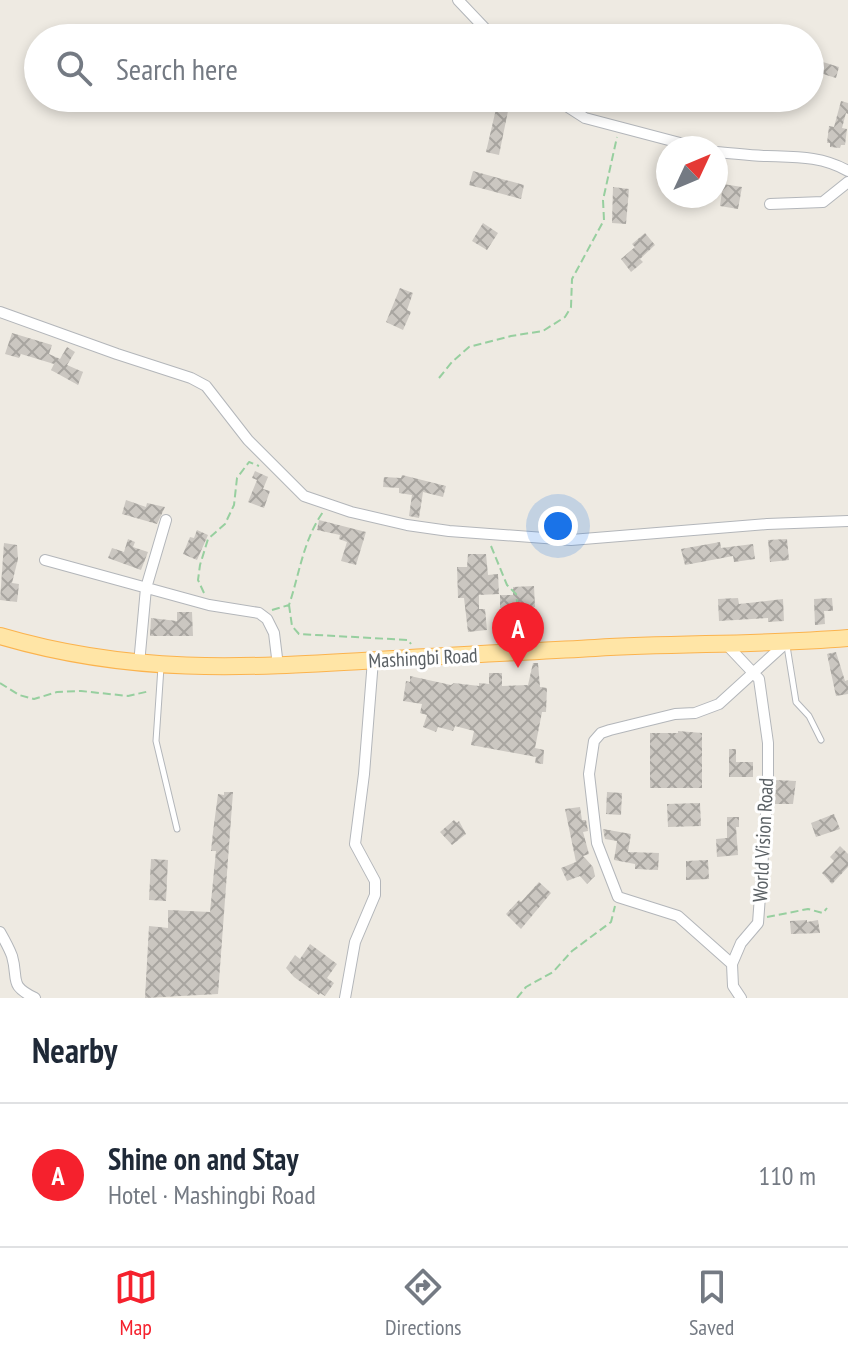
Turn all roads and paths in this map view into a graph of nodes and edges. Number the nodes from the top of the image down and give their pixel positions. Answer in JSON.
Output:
{"nodes":[{"id":1,"x":458,"y":0,"type":"edge"},
{"id":2,"x":481,"y":24,"type":"edge"},
{"id":3,"x":576,"y":112,"type":"edge"},
{"id":4,"x":619,"y":128,"type":"junction"},
{"id":5,"x":656,"y":137,"type":"edge"},
{"id":6,"x":728,"y":153,"type":"edge"},
{"id":7,"x":848,"y":171,"type":"edge"},
{"id":8,"x":848,"y":182,"type":"edge"},
{"id":9,"x":770,"y":204,"type":"dead end"},
{"id":10,"x":0,"y":312,"type":"edge"},
{"id":11,"x":439,"y":378,"type":"dead end"},
{"id":12,"x":278,"y":470,"type":"junction"},
{"id":13,"x":328,"y":505,"type":"junction"},
{"id":14,"x":166,"y":520,"type":"dead end"},
{"id":15,"x":848,"y":521,"type":"edge"},
{"id":16,"x":486,"y":534,"type":"junction"},
{"id":17,"x":45,"y":560,"type":"dead end"},
{"id":18,"x":146,"y":588,"type":"junction"},
{"id":19,"x":209,"y":605,"type":"junction"},
{"id":20,"x":289,"y":605,"type":"junction"},
{"id":21,"x":259,"y":613,"type":"junction"},
{"id":22,"x":0,"y":636,"type":"edge"},
{"id":23,"x":848,"y":638,"type":"edge"},
{"id":24,"x":725,"y":643,"type":"junction"},
{"id":25,"x":786,"y":643,"type":"junction"},
{"id":26,"x":524,"y":653,"type":"junction"},
{"id":27,"x":421,"y":657,"type":"junction"},
{"id":28,"x":373,"y":660,"type":"junction"},
{"id":29,"x":139,"y":664,"type":"junction"},
{"id":30,"x":161,"y":666,"type":"junction"},
{"id":31,"x":278,"y":666,"type":"junction"},
{"id":32,"x":755,"y":673,"type":"junction"},
{"id":33,"x":0,"y":683,"type":"edge"},
{"id":34,"x":159,"y":689,"type":"junction"},
{"id":35,"x":821,"y":740,"type":"dead end"},
{"id":36,"x":177,"y":829,"type":"dead end"},
{"id":37,"x":618,"y":897,"type":"junction"},
{"id":38,"x":827,"y":908,"type":"dead end"},
{"id":39,"x":758,"y":923,"type":"junction"},
{"id":40,"x":0,"y":932,"type":"edge"},
{"id":41,"x":732,"y":964,"type":"junction"},
{"id":42,"x":35,"y":998,"type":"edge"},
{"id":43,"x":345,"y":998,"type":"edge"},
{"id":44,"x":517,"y":998,"type":"edge"},
{"id":45,"x":741,"y":998,"type":"edge"}],
"edges":[{"from":1,"to":2,"type":"street"},
{"from":3,"to":4,"type":"street"},
{"from":4,"to":5,"type":"street"},
{"from":4,"to":11,"type":"path"},
{"from":6,"to":7,"type":"street"},
{"from":8,"to":9,"type":"street"},
{"from":10,"to":12,"type":"street"},
{"from":12,"to":13,"type":"street"},
{"from":12,"to":19,"type":"path"},
{"from":13,"to":16,"type":"street"},
{"from":13,"to":20,"type":"path"},
{"from":14,"to":18,"type":"street"},
{"from":15,"to":16,"type":"street"},
{"from":16,"to":26,"type":"path"},
{"from":17,"to":18,"type":"street"},
{"from":18,"to":19,"type":"street"},
{"from":18,"to":29,"type":"street"},
{"from":19,"to":21,"type":"street"},
{"from":20,"to":21,"type":"path"},
{"from":20,"to":27,"type":"path"},
{"from":21,"to":31,"type":"street"},
{"from":22,"to":29,"type":"main road","name":"Mashingbi Road"},
{"from":23,"to":25,"type":"main road","name":"Mashingbi Road"},
{"from":24,"to":25,"type":"main road","name":"Mashingbi Road"},
{"from":24,"to":26,"type":"main road","name":"Mashingbi Road"},
{"from":24,"to":32,"type":"street"},
{"from":25,"to":32,"type":"street"},
{"from":25,"to":35,"type":"lane"},
{"from":26,"to":27,"type":"main road","name":"Mashingbi Road"},
{"from":27,"to":28,"type":"main road","name":"Mashingbi Road"},
{"from":28,"to":31,"type":"main road","name":"Mashingbi Road"},
{"from":28,"to":43,"type":"street"},
{"from":29,"to":30,"type":"main road","name":"Mashingbi Road"},
{"from":30,"to":31,"type":"main road","name":"Mashingbi Road"},
{"from":30,"to":34,"type":"lane"},
{"from":32,"to":37,"type":"street"},
{"from":32,"to":39,"type":"street","name":"World Vision Road"},
{"from":33,"to":34,"type":"path"},
{"from":34,"to":36,"type":"lane"},
{"from":37,"to":41,"type":"street"},
{"from":37,"to":44,"type":"path"},
{"from":38,"to":39,"type":"path"},
{"from":39,"to":41,"type":"street","name":"World Vision Road"},
{"from":40,"to":42,"type":"street"},
{"from":41,"to":45,"type":"street"}]}
